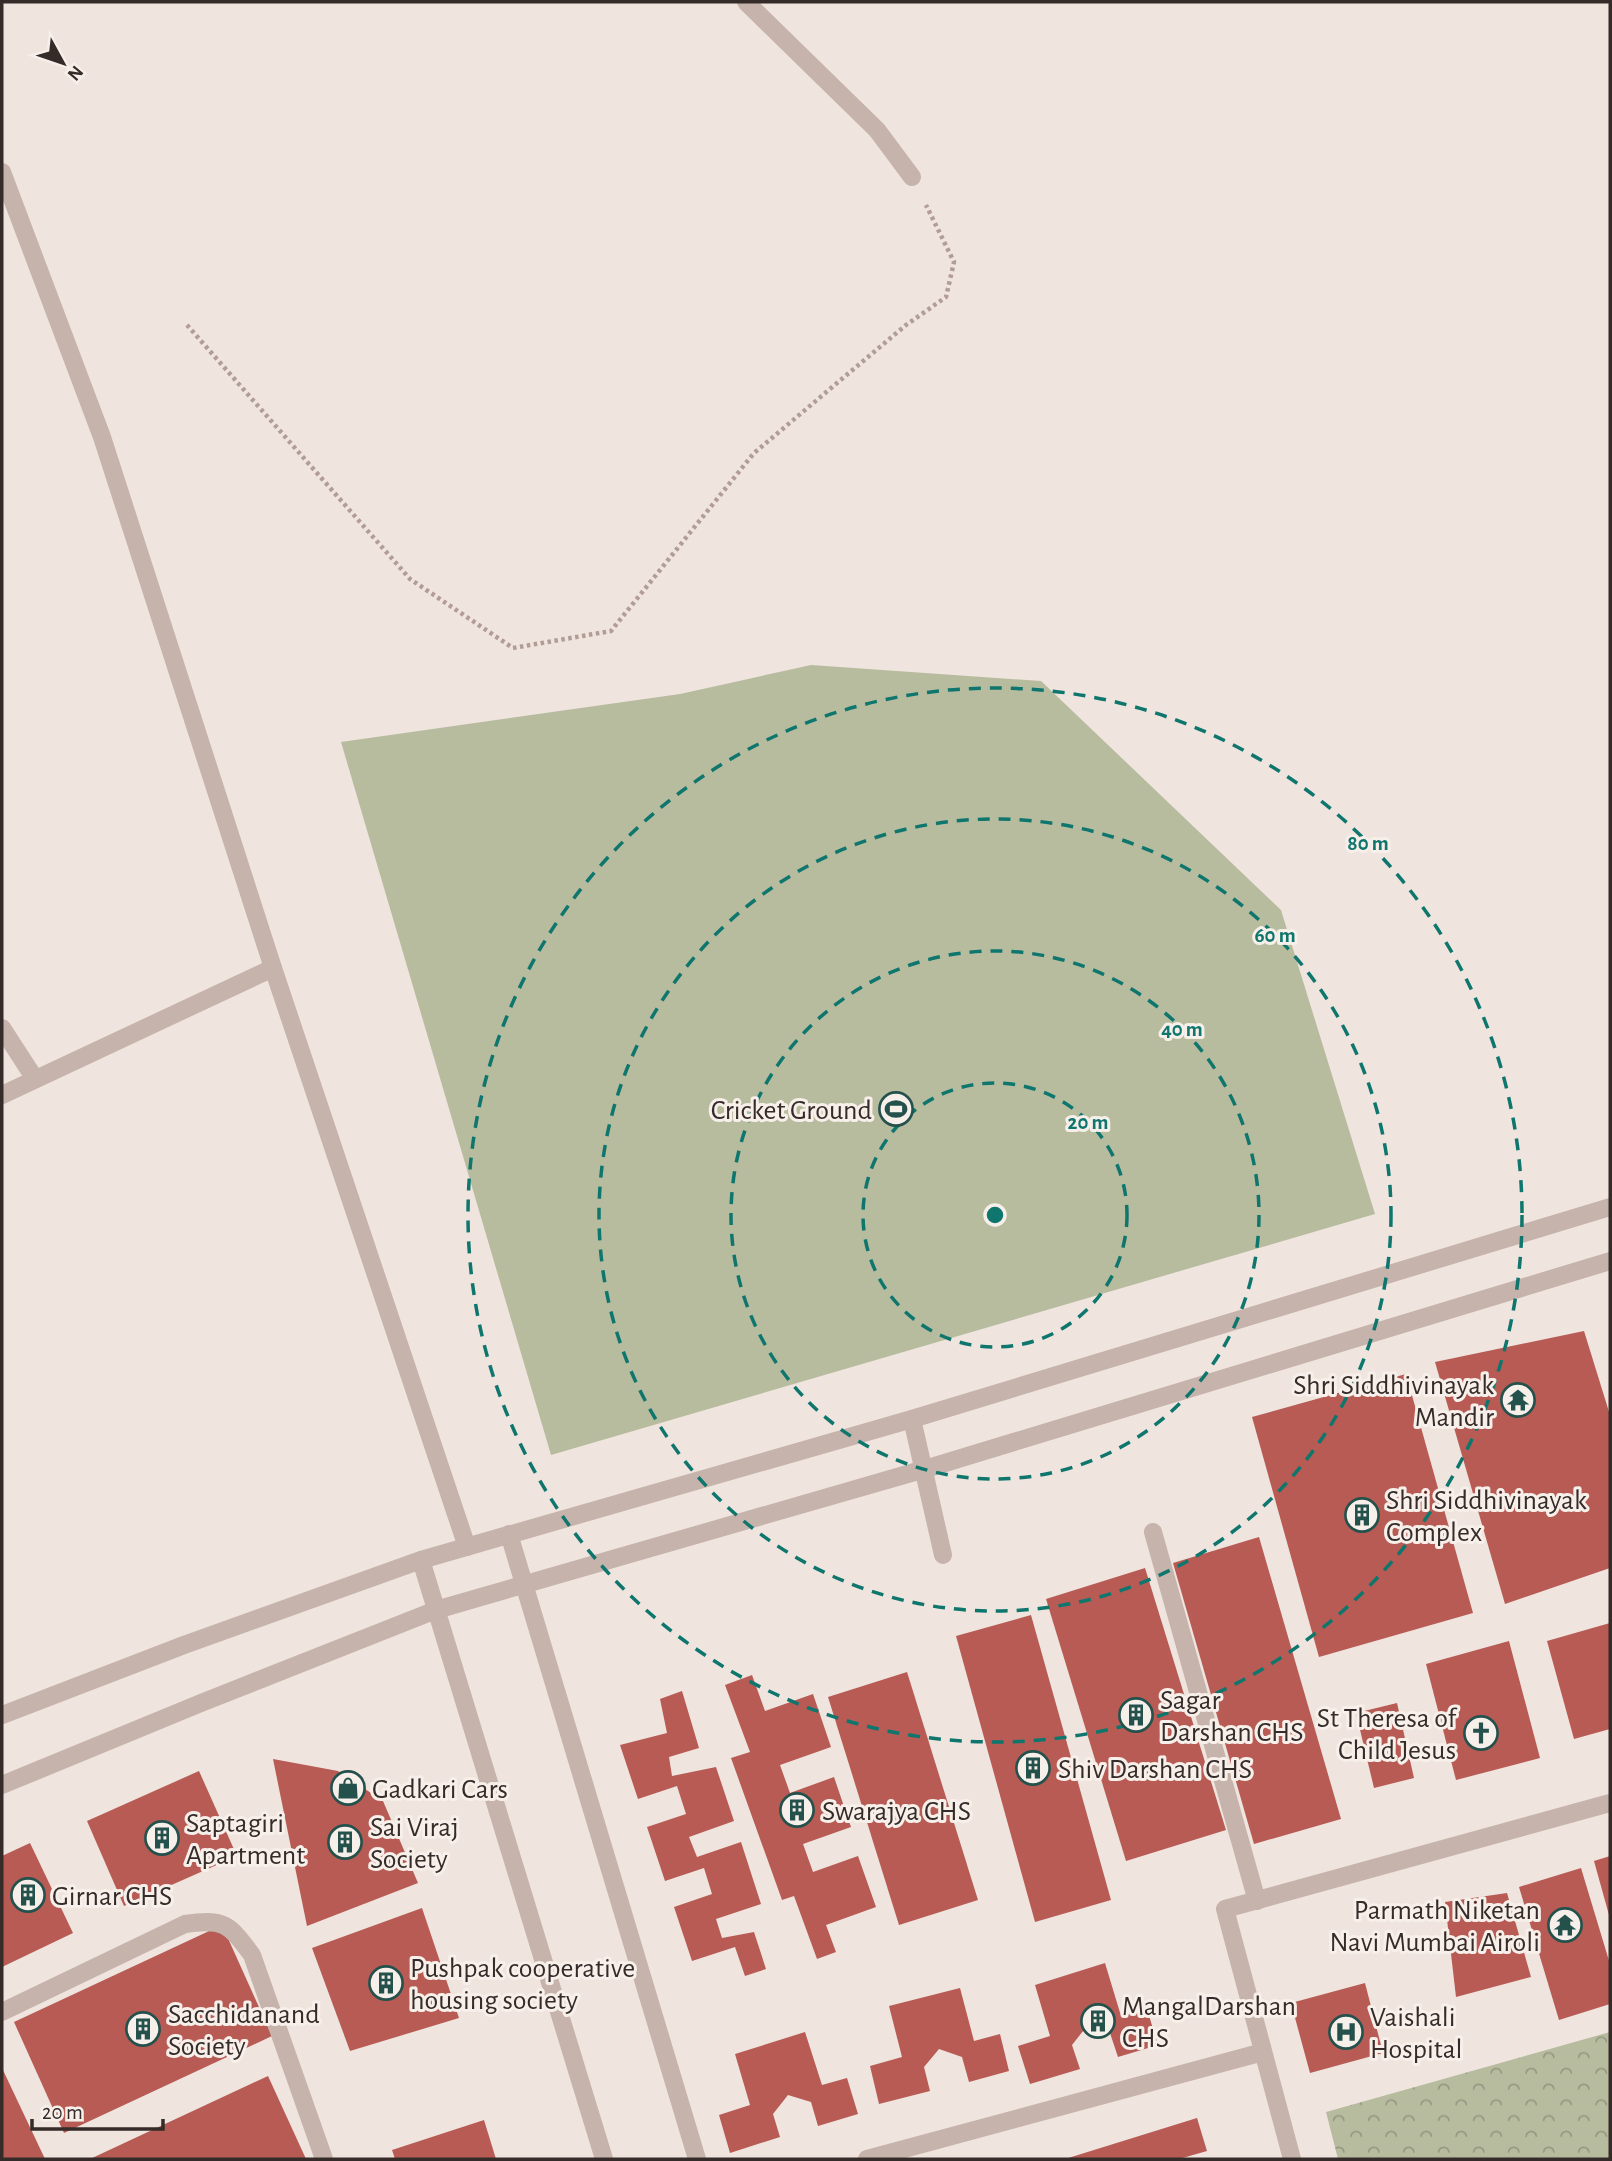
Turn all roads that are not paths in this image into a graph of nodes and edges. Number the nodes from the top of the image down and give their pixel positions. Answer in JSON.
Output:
{"nodes":[{"id":1,"x":746,"y":2,"type":"edge"},
{"id":2,"x":2,"y":172,"type":"edge"},
{"id":3,"x":912,"y":177,"type":"road end"},
{"id":4,"x":273,"y":968,"type":"junction"},
{"id":5,"x":2,"y":1028,"type":"edge"},
{"id":6,"x":35,"y":1079,"type":"junction"},
{"id":7,"x":2,"y":1096,"type":"edge"},
{"id":8,"x":1610,"y":1208,"type":"edge"},
{"id":9,"x":1610,"y":1261,"type":"edge"},
{"id":10,"x":912,"y":1419,"type":"junction"},
{"id":11,"x":925,"y":1469,"type":"junction"},
{"id":12,"x":1153,"y":1532,"type":"dead end"},
{"id":13,"x":509,"y":1534,"type":"junction"},
{"id":14,"x":467,"y":1547,"type":"junction"},
{"id":15,"x":943,"y":1555,"type":"dead end"},
{"id":16,"x":421,"y":1560,"type":"junction"},
{"id":17,"x":524,"y":1584,"type":"junction"},
{"id":18,"x":436,"y":1610,"type":"junction"},
{"id":19,"x":2,"y":1715,"type":"edge"},
{"id":20,"x":2,"y":1785,"type":"edge"},
{"id":21,"x":1610,"y":1803,"type":"edge"},
{"id":22,"x":1257,"y":1901,"type":"junction"},
{"id":23,"x":2,"y":2012,"type":"edge"},
{"id":24,"x":1263,"y":2052,"type":"junction"},
{"id":25,"x":324,"y":2159,"type":"edge"},
{"id":26,"x":604,"y":2159,"type":"edge"},
{"id":27,"x":697,"y":2159,"type":"edge"},
{"id":28,"x":867,"y":2159,"type":"edge"},
{"id":29,"x":1292,"y":2159,"type":"edge"}],
"edges":[{"from":1,"to":3,"type":"street"},
{"from":2,"to":4,"type":"street"},
{"from":4,"to":6,"type":"street"},
{"from":4,"to":14,"type":"street"},
{"from":5,"to":6,"type":"street"},
{"from":6,"to":7,"type":"street"},
{"from":8,"to":10,"type":"street"},
{"from":9,"to":11,"type":"street"},
{"from":10,"to":11,"type":"street"},
{"from":10,"to":13,"type":"street"},
{"from":11,"to":15,"type":"street"},
{"from":11,"to":17,"type":"street"},
{"from":12,"to":22,"type":"street"},
{"from":13,"to":14,"type":"street"},
{"from":13,"to":17,"type":"street"},
{"from":14,"to":16,"type":"street"},
{"from":16,"to":18,"type":"street"},
{"from":16,"to":19,"type":"street"},
{"from":17,"to":18,"type":"street"},
{"from":17,"to":27,"type":"street"},
{"from":18,"to":20,"type":"street"},
{"from":18,"to":26,"type":"street"},
{"from":21,"to":22,"type":"street"},
{"from":22,"to":24,"type":"street"},
{"from":23,"to":25,"type":"street"},
{"from":24,"to":28,"type":"street"},
{"from":24,"to":29,"type":"street"}]}
